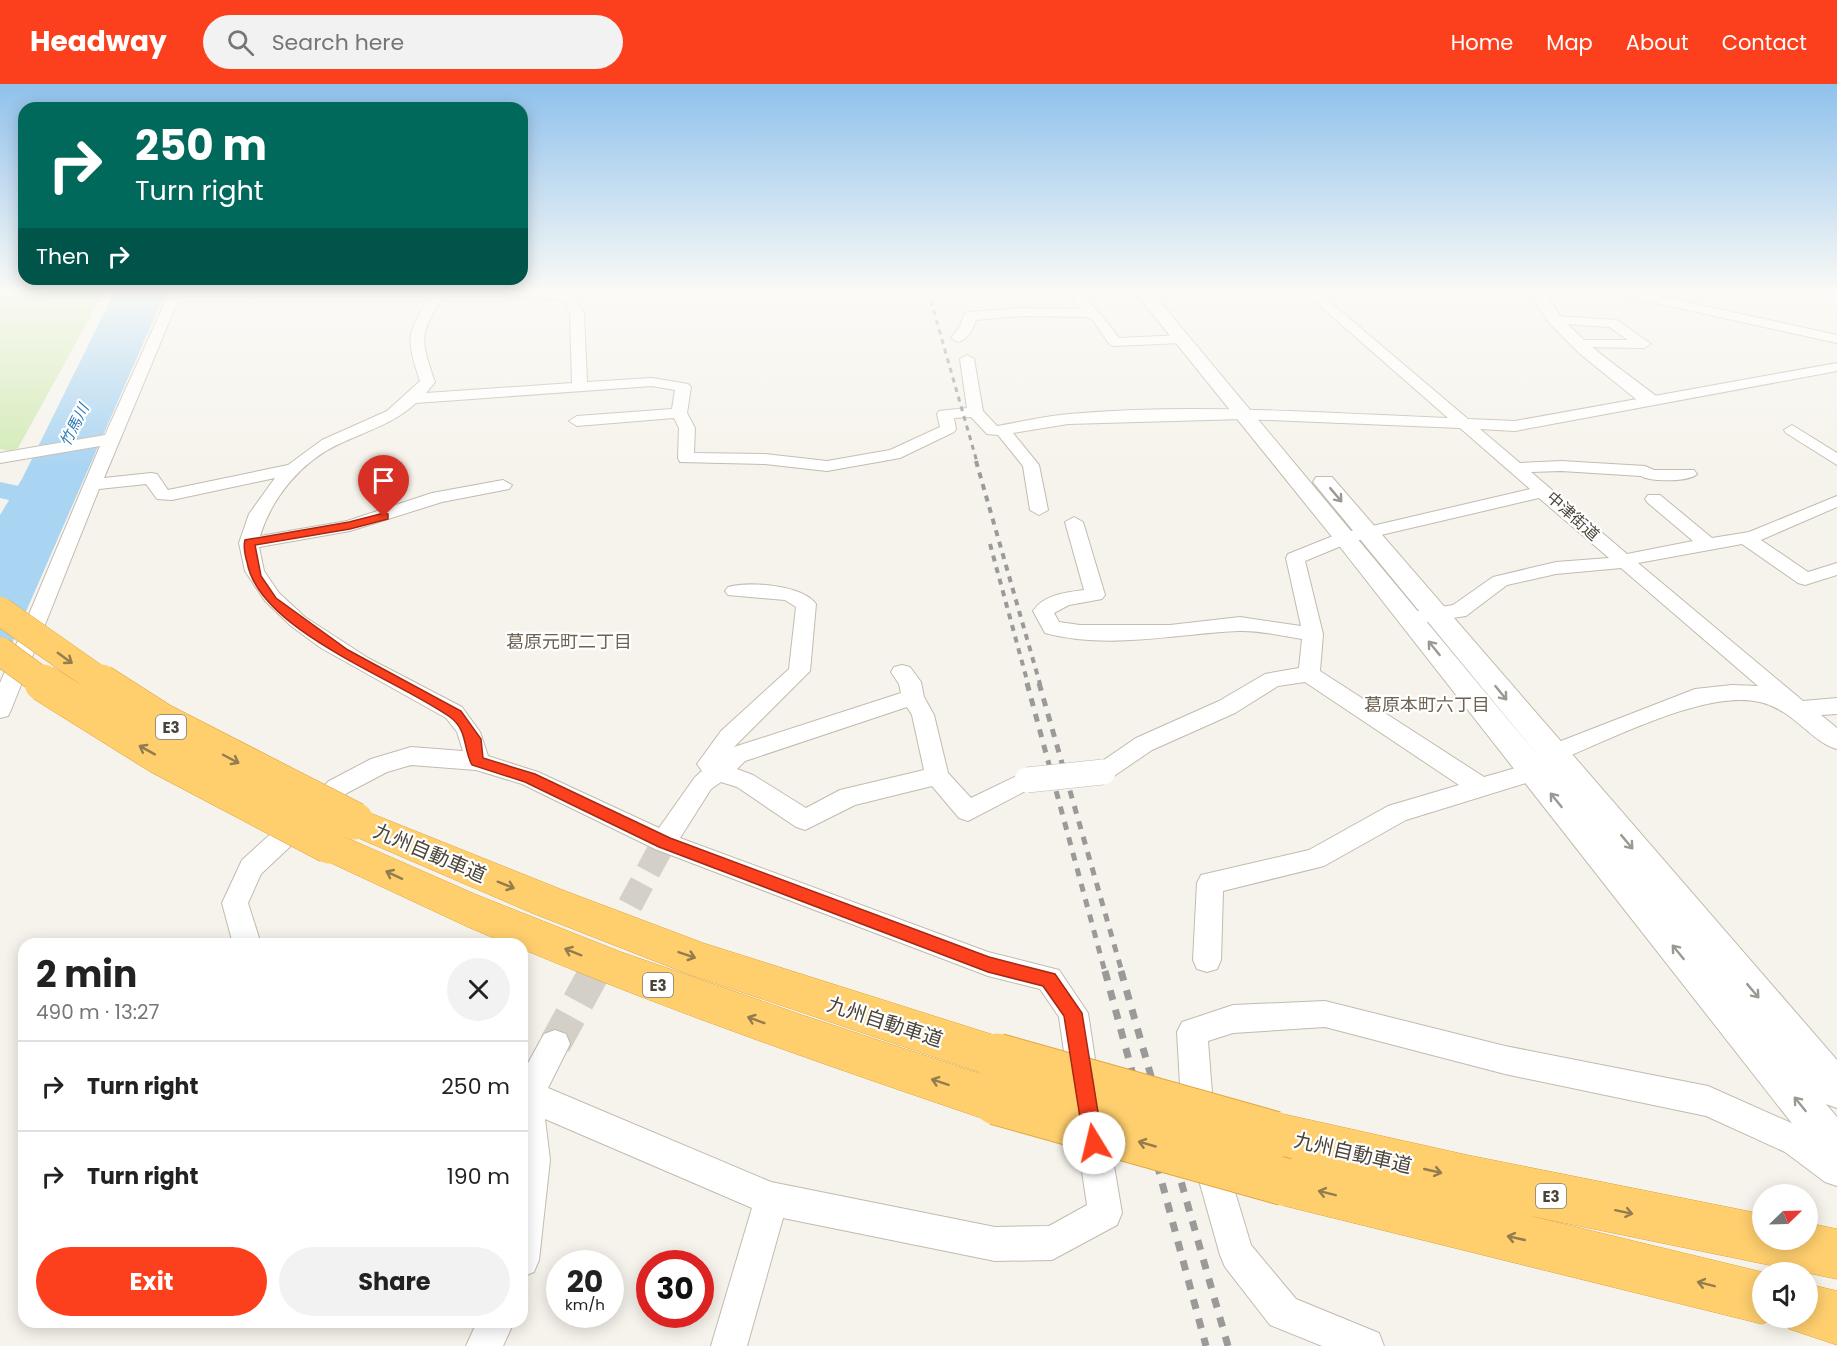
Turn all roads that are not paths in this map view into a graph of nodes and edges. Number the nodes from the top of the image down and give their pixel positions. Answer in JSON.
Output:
{"nodes":[{"id":1,"x":149,"y":350,"type":"edge"},
{"id":2,"x":417,"y":350,"type":"edge"},
{"id":3,"x":576,"y":350,"type":"edge"},
{"id":4,"x":1191,"y":350,"type":"edge"},
{"id":5,"x":1206,"y":350,"type":"edge"},
{"id":6,"x":1378,"y":350,"type":"edge"},
{"id":7,"x":1588,"y":350,"type":"edge"},
{"id":8,"x":967,"y":359,"type":"dead end"},
{"id":9,"x":1837,"y":367,"type":"edge"},
{"id":10,"x":580,"y":386,"type":"junction"},
{"id":11,"x":413,"y":399,"type":"junction"},
{"id":12,"x":1649,"y":400,"type":"junction"},
{"id":13,"x":679,"y":412,"type":"junction"},
{"id":14,"x":975,"y":412,"type":"junction"},
{"id":15,"x":1255,"y":414,"type":"junction"},
{"id":16,"x":577,"y":421,"type":"dead end"},
{"id":17,"x":1464,"y":423,"type":"junction"},
{"id":18,"x":1792,"y":430,"type":"dead end"},
{"id":19,"x":1003,"y":431,"type":"junction"},
{"id":20,"x":107,"y":440,"type":"junction"},
{"id":21,"x":1,"y":457,"type":"edge"},
{"id":22,"x":1837,"y":460,"type":"edge"},
{"id":23,"x":1517,"y":468,"type":"junction"},
{"id":24,"x":294,"y":469,"type":"junction"},
{"id":25,"x":1688,"y":474,"type":"dead end"},
{"id":26,"x":94,"y":484,"type":"junction"},
{"id":27,"x":503,"y":484,"type":"dead end"},
{"id":28,"x":1545,"y":491,"type":"junction"},
{"id":29,"x":1654,"y":499,"type":"dead end"},
{"id":30,"x":1837,"y":501,"type":"edge"},
{"id":31,"x":1039,"y":510,"type":"dead end"},
{"id":32,"x":1074,"y":522,"type":"dead end"},
{"id":33,"x":1356,"y":535,"type":"junction"},
{"id":34,"x":1745,"y":538,"type":"junction"},
{"id":35,"x":249,"y":543,"type":"junction"},
{"id":36,"x":1708,"y":544,"type":"junction"},
{"id":37,"x":1623,"y":562,"type":"junction"},
{"id":38,"x":1837,"y":569,"type":"edge"},
{"id":39,"x":735,"y":591,"type":"dead end"},
{"id":40,"x":0,"y":611,"type":"edge"},
{"id":41,"x":1438,"y":615,"type":"junction"},
{"id":42,"x":1410,"y":618,"type":"junction"},
{"id":43,"x":1313,"y":634,"type":"junction"},
{"id":44,"x":0,"y":651,"type":"edge"},
{"id":45,"x":902,"y":672,"type":"dead end"},
{"id":46,"x":1309,"y":674,"type":"junction"},
{"id":47,"x":913,"y":697,"type":"junction"},
{"id":48,"x":1837,"y":706,"type":"edge"},
{"id":49,"x":1798,"y":709,"type":"junction"},
{"id":50,"x":0,"y":710,"type":"edge"},
{"id":51,"x":1837,"y":741,"type":"edge"},
{"id":52,"x":477,"y":761,"type":"junction"},
{"id":53,"x":1543,"y":763,"type":"junction"},
{"id":54,"x":718,"y":772,"type":"junction"},
{"id":55,"x":937,"y":777,"type":"junction"},
{"id":56,"x":1481,"y":787,"type":"junction"},
{"id":57,"x":342,"y":833,"type":"junction"},
{"id":58,"x":664,"y":842,"type":"junction"},
{"id":59,"x":245,"y":938,"type":"edge"},
{"id":60,"x":1207,"y":960,"type":"dead end"},
{"id":61,"x":555,"y":1044,"type":"tunnel mouth"},
{"id":62,"x":996,"y":1079,"type":"junction"},
{"id":63,"x":528,"y":1089,"type":"edge"},
{"id":64,"x":1837,"y":1089,"type":"edge"},
{"id":65,"x":528,"y":1095,"type":"edge"},
{"id":66,"x":528,"y":1116,"type":"edge"},
{"id":67,"x":1837,"y":1149,"type":"edge"},
{"id":68,"x":1837,"y":1170,"type":"edge"},
{"id":69,"x":771,"y":1199,"type":"junction"},
{"id":70,"x":528,"y":1210,"type":"edge"},
{"id":71,"x":1833,"y":1254,"type":"edge"},
{"id":72,"x":1752,"y":1296,"type":"edge"},
{"id":73,"x":1818,"y":1313,"type":"edge"},
{"id":74,"x":1837,"y":1318,"type":"edge"},
{"id":75,"x":493,"y":1328,"type":"edge"},
{"id":76,"x":484,"y":1346,"type":"edge"},
{"id":77,"x":729,"y":1346,"type":"edge"},
{"id":78,"x":1366,"y":1346,"type":"edge"}],
"edges":[{"from":1,"to":20,"type":"street"},
{"from":2,"to":11,"type":"street"},
{"from":3,"to":10,"type":"street"},
{"from":4,"to":15,"type":"street"},
{"from":5,"to":15,"type":"street"},
{"from":6,"to":17,"type":"street","name":"中津街道"},
{"from":7,"to":12,"type":"street"},
{"from":8,"to":14,"type":"street"},
{"from":9,"to":12,"type":"street"},
{"from":10,"to":11,"type":"street"},
{"from":10,"to":13,"type":"street"},
{"from":11,"to":24,"type":"street"},
{"from":12,"to":17,"type":"street"},
{"from":13,"to":14,"type":"street"},
{"from":13,"to":16,"type":"street"},
{"from":14,"to":19,"type":"street"},
{"from":15,"to":17,"type":"street"},
{"from":15,"to":19,"type":"street"},
{"from":15,"to":33,"type":"street"},
{"from":17,"to":23,"type":"street","name":"中津街道"},
{"from":18,"to":22,"type":"street"},
{"from":19,"to":31,"type":"street"},
{"from":20,"to":21,"type":"street"},
{"from":20,"to":26,"type":"street"},
{"from":23,"to":25,"type":"street"},
{"from":23,"to":28,"type":"street","name":"中津街道"},
{"from":24,"to":26,"type":"street"},
{"from":24,"to":35,"type":"street"},
{"from":26,"to":50,"type":"street"},
{"from":27,"to":35,"type":"street"},
{"from":28,"to":33,"type":"street"},
{"from":28,"to":37,"type":"street","name":"中津街道"},
{"from":29,"to":36,"type":"street"},
{"from":30,"to":34,"type":"street"},
{"from":32,"to":43,"type":"street"},
{"from":33,"to":41,"type":"street"},
{"from":33,"to":42,"type":"street"},
{"from":33,"to":43,"type":"street"},
{"from":34,"to":36,"type":"street"},
{"from":34,"to":38,"type":"street"},
{"from":35,"to":52,"type":"street"},
{"from":36,"to":37,"type":"street"},
{"from":37,"to":41,"type":"street"},
{"from":37,"to":49,"type":"street","name":"中津街道"},
{"from":39,"to":54,"type":"street"},
{"from":40,"to":57,"type":"highway","name":"九州自動車道","number":"E3","one_way":true,"bridge":true},
{"from":41,"to":42,"type":"street"},
{"from":41,"to":53,"type":"street","one_way":true},
{"from":53,"to":42,"type":"street","one_way":true},
{"from":43,"to":46,"type":"street"},
{"from":57,"to":44,"type":"highway","name":"九州自動車道","number":"E3","one_way":true,"bridge":true},
{"from":45,"to":47,"type":"street"},
{"from":46,"to":55,"type":"street","bridge":true},
{"from":46,"to":56,"type":"street"},
{"from":47,"to":54,"type":"street"},
{"from":47,"to":55,"type":"street"},
{"from":48,"to":49,"type":"street"},
{"from":49,"to":51,"type":"street","name":"中津街道"},
{"from":49,"to":53,"type":"street"},
{"from":52,"to":58,"type":"street"},
{"from":52,"to":59,"type":"street"},
{"from":53,"to":56,"type":"street"},
{"from":53,"to":64,"type":"street","one_way":true},
{"from":67,"to":53,"type":"street","one_way":true},
{"from":54,"to":55,"type":"street"},
{"from":54,"to":58,"type":"street"},
{"from":56,"to":60,"type":"street"},
{"from":57,"to":62,"type":"highway","name":"九州自動車道","number":"E3"},
{"from":58,"to":69,"type":"street"},
{"from":61,"to":63,"type":"street"},
{"from":62,"to":71,"type":"highway","name":"九州自動車道","number":"E3","one_way":true,"bridge":true},
{"from":72,"to":62,"type":"highway","name":"九州自動車道","one_way":true,"bridge":true},
{"from":65,"to":69,"type":"street"},
{"from":66,"to":70,"type":"street"},
{"from":68,"to":78,"type":"street"},
{"from":69,"to":77,"type":"street"},
{"from":73,"to":74,"type":"highway"},
{"from":75,"to":76,"type":"street"}]}
